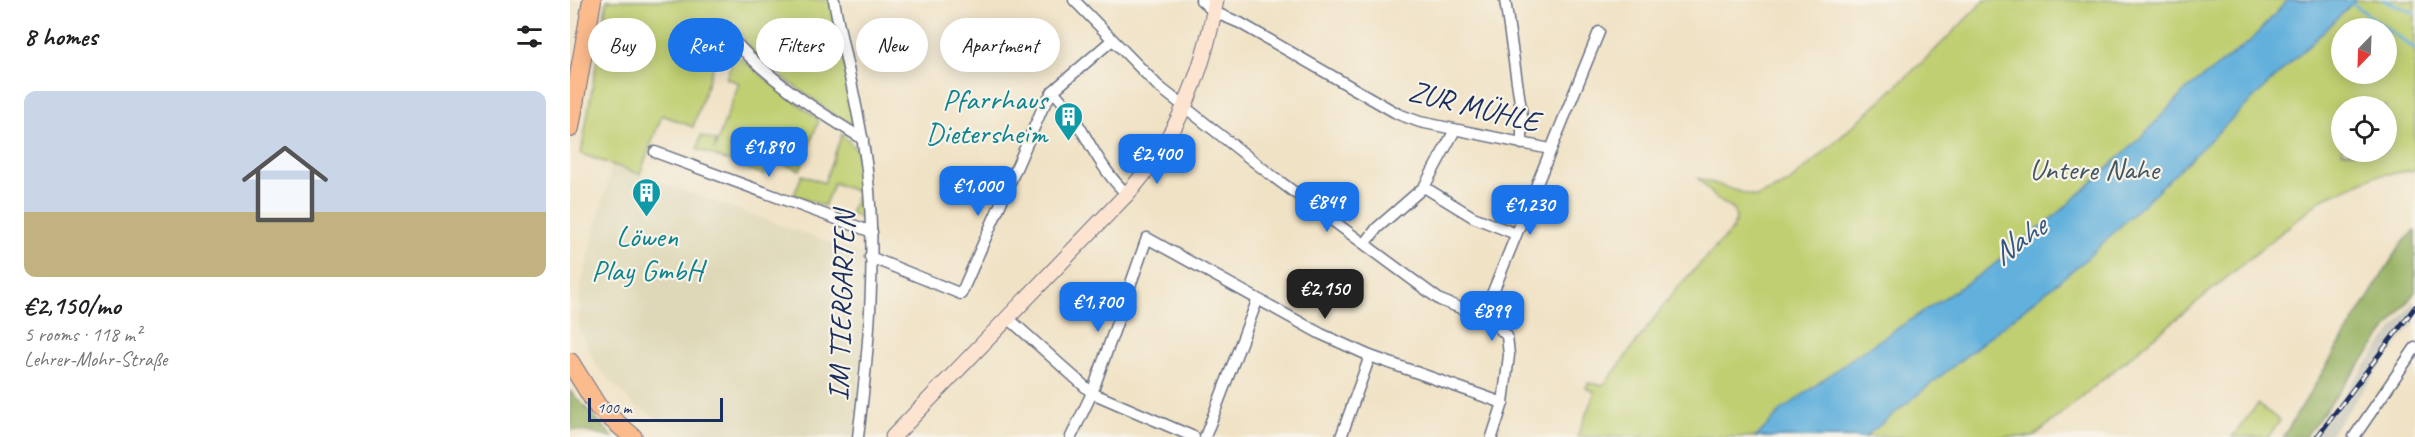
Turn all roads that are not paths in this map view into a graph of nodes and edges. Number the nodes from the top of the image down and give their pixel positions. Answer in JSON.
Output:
{"nodes":[{"id":1,"x":592,"y":0,"type":"edge"},
{"id":2,"x":834,"y":0,"type":"edge"},
{"id":3,"x":1074,"y":0,"type":"edge"},
{"id":4,"x":1201,"y":0,"type":"edge"},
{"id":5,"x":1505,"y":0,"type":"edge"},
{"id":6,"x":1215,"y":6,"type":"edge"},
{"id":7,"x":1599,"y":32,"type":"dead end"},
{"id":8,"x":1111,"y":41,"type":"junction"},
{"id":9,"x":744,"y":52,"type":"edge"},
{"id":10,"x":1053,"y":91,"type":"junction"},
{"id":11,"x":1185,"y":107,"type":"junction"},
{"id":12,"x":570,"y":128,"type":"edge"},
{"id":13,"x":1455,"y":130,"type":"junction"},
{"id":14,"x":863,"y":139,"type":"junction"},
{"id":15,"x":1522,"y":144,"type":"junction"},
{"id":16,"x":1550,"y":149,"type":"junction"},
{"id":17,"x":655,"y":152,"type":"dead end"},
{"id":18,"x":1424,"y":187,"type":"junction"},
{"id":19,"x":1127,"y":194,"type":"junction"},
{"id":20,"x":872,"y":232,"type":"junction"},
{"id":21,"x":1516,"y":234,"type":"junction"},
{"id":22,"x":1365,"y":244,"type":"junction"},
{"id":23,"x":870,"y":257,"type":"junction"},
{"id":24,"x":1257,"y":301,"type":"junction"},
{"id":25,"x":1007,"y":317,"type":"junction"},
{"id":26,"x":1491,"y":320,"type":"junction"},
{"id":27,"x":2415,"y":348,"type":"edge"},
{"id":28,"x":1370,"y":356,"type":"junction"},
{"id":29,"x":570,"y":362,"type":"edge"},
{"id":30,"x":1092,"y":393,"type":"junction"},
{"id":31,"x":1503,"y":403,"type":"junction"},
{"id":32,"x":633,"y":437,"type":"edge"},
{"id":33,"x":858,"y":437,"type":"edge"},
{"id":34,"x":893,"y":437,"type":"edge"},
{"id":35,"x":1071,"y":437,"type":"edge"},
{"id":36,"x":1194,"y":437,"type":"edge"},
{"id":37,"x":1205,"y":437,"type":"edge"},
{"id":38,"x":1341,"y":437,"type":"edge"},
{"id":39,"x":1492,"y":437,"type":"edge"},
{"id":40,"x":2354,"y":437,"type":"edge"}],
"edges":[{"from":1,"to":12,"type":"highway"},
{"from":2,"to":14,"type":"street","name":"IM TIERGARTEN"},
{"from":3,"to":8,"type":"street"},
{"from":4,"to":6,"type":"street","name":"ZUR MÜHLE"},
{"from":5,"to":15,"type":"street"},
{"from":6,"to":11,"type":"main road"},
{"from":6,"to":13,"type":"street","name":"ZUR MÜHLE"},
{"from":7,"to":16,"type":"street","name":"ZUR MÜHLE"},
{"from":8,"to":10,"type":"street"},
{"from":8,"to":11,"type":"street"},
{"from":9,"to":14,"type":"street"},
{"from":10,"to":19,"type":"street"},
{"from":10,"to":23,"type":"street"},
{"from":11,"to":19,"type":"main road"},
{"from":11,"to":22,"type":"street"},
{"from":13,"to":15,"type":"street","name":"ZUR MÜHLE"},
{"from":13,"to":18,"type":"street"},
{"from":14,"to":20,"type":"street","name":"IM TIERGARTEN"},
{"from":15,"to":16,"type":"street","name":"ZUR MÜHLE"},
{"from":16,"to":21,"type":"street"},
{"from":17,"to":20,"type":"street"},
{"from":18,"to":21,"type":"street"},
{"from":18,"to":22,"type":"street"},
{"from":19,"to":25,"type":"main road"},
{"from":20,"to":23,"type":"street","name":"IM TIERGARTEN"},
{"from":21,"to":26,"type":"street"},
{"from":22,"to":26,"type":"street"},
{"from":23,"to":33,"type":"street","name":"IM TIERGARTEN"},
{"from":24,"to":28,"type":"street"},
{"from":24,"to":30,"type":"street"},
{"from":24,"to":37,"type":"street"},
{"from":25,"to":30,"type":"street"},
{"from":25,"to":34,"type":"main road"},
{"from":26,"to":31,"type":"street"},
{"from":27,"to":40,"type":"street"},
{"from":28,"to":31,"type":"street"},
{"from":28,"to":38,"type":"street"},
{"from":29,"to":32,"type":"highway"},
{"from":30,"to":35,"type":"street"},
{"from":30,"to":36,"type":"street"},
{"from":31,"to":39,"type":"street"}]}
